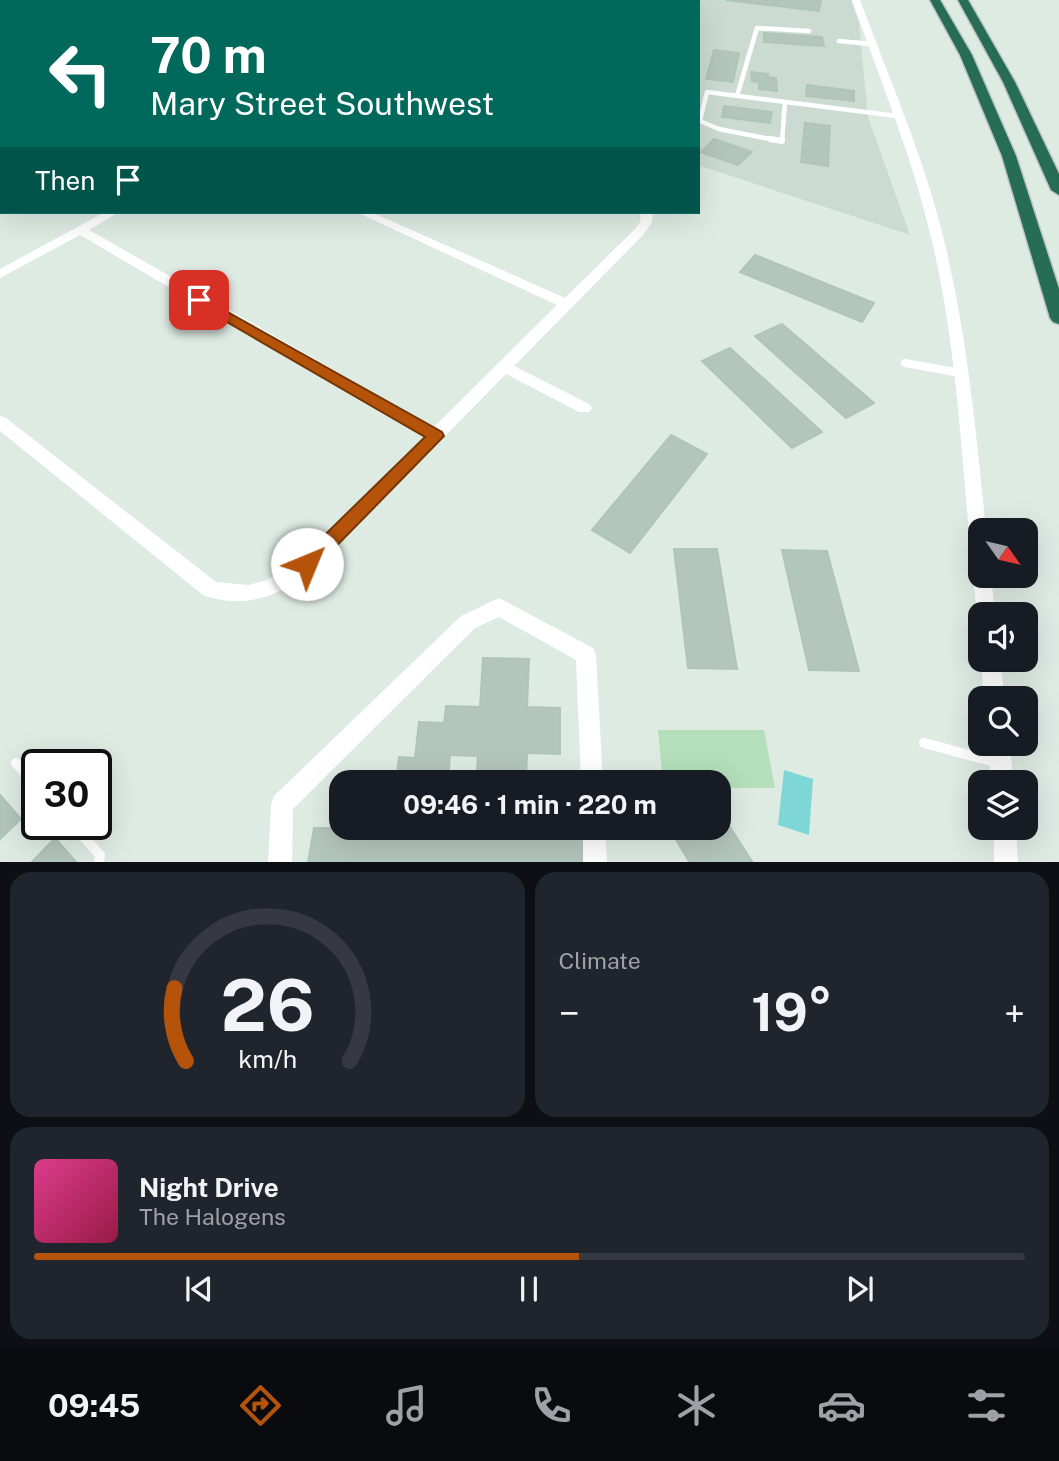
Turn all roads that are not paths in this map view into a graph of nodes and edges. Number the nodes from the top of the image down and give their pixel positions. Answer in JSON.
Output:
{"nodes":[{"id":1,"x":856,"y":0,"type":"edge"},
{"id":2,"x":927,"y":0,"type":"edge"},
{"id":3,"x":935,"y":0,"type":"edge"},
{"id":4,"x":963,"y":0,"type":"edge"},
{"id":5,"x":976,"y":0,"type":"edge"},
{"id":6,"x":949,"y":27,"type":"junction"},
{"id":7,"x":809,"y":32,"type":"dead end"},
{"id":8,"x":839,"y":41,"type":"dead end"},
{"id":9,"x":871,"y":44,"type":"junction"},
{"id":10,"x":992,"y":50,"type":"junction"},
{"id":11,"x":737,"y":96,"type":"junction"},
{"id":12,"x":785,"y":102,"type":"junction"},
{"id":13,"x":897,"y":116,"type":"junction"},
{"id":14,"x":700,"y":117,"type":"edge"},
{"id":15,"x":700,"y":121,"type":"edge"},
{"id":16,"x":1059,"y":190,"type":"edge"},
{"id":17,"x":109,"y":214,"type":"edge"},
{"id":18,"x":366,"y":214,"type":"edge"},
{"id":19,"x":647,"y":214,"type":"edge"},
{"id":20,"x":79,"y":230,"type":"junction"},
{"id":21,"x":0,"y":274,"type":"edge"},
{"id":22,"x":566,"y":304,"type":"junction"},
{"id":23,"x":1059,"y":318,"type":"edge"},
{"id":24,"x":905,"y":363,"type":"dead end"},
{"id":25,"x":504,"y":367,"type":"junction"},
{"id":26,"x":960,"y":373,"type":"junction"},
{"id":27,"x":584,"y":408,"type":"dead end"},
{"id":28,"x":0,"y":422,"type":"edge"},
{"id":29,"x":436,"y":436,"type":"junction"},
{"id":30,"x":976,"y":518,"type":"edge"},
{"id":31,"x":924,"y":743,"type":"dead end"},
{"id":32,"x":16,"y":763,"type":"dead end"},
{"id":33,"x":1001,"y":763,"type":"edge"},
{"id":34,"x":21,"y":768,"type":"edge"},
{"id":35,"x":591,"y":770,"type":"edge"},
{"id":36,"x":86,"y":840,"type":"edge"},
{"id":37,"x":594,"y":840,"type":"edge"},
{"id":38,"x":1005,"y":840,"type":"edge"},
{"id":39,"x":99,"y":862,"type":"edge"},
{"id":40,"x":280,"y":862,"type":"edge"},
{"id":41,"x":595,"y":862,"type":"edge"},
{"id":42,"x":1006,"y":862,"type":"edge"}],
"edges":[{"from":1,"to":9,"type":"street"},
{"from":2,"to":6,"type":"highway"},
{"from":3,"to":6,"type":"highway"},
{"from":4,"to":10,"type":"highway"},
{"from":5,"to":10,"type":"highway"},
{"from":6,"to":23,"type":"highway"},
{"from":7,"to":11,"type":"lane"},
{"from":8,"to":9,"type":"lane"},
{"from":9,"to":13,"type":"street"},
{"from":10,"to":16,"type":"highway"},
{"from":11,"to":12,"type":"lane"},
{"from":11,"to":14,"type":"lane"},
{"from":12,"to":13,"type":"lane"},
{"from":12,"to":15,"type":"lane"},
{"from":13,"to":26,"type":"street"},
{"from":17,"to":20,"type":"street"},
{"from":18,"to":22,"type":"street"},
{"from":19,"to":22,"type":"street"},
{"from":20,"to":21,"type":"street"},
{"from":20,"to":29,"type":"street"},
{"from":22,"to":25,"type":"street"},
{"from":24,"to":26,"type":"lane"},
{"from":25,"to":27,"type":"street"},
{"from":25,"to":29,"type":"street"},
{"from":26,"to":30,"type":"street"},
{"from":28,"to":29,"type":"street"},
{"from":31,"to":33,"type":"lane"},
{"from":32,"to":34,"type":"lane"},
{"from":35,"to":40,"type":"street"},
{"from":36,"to":39,"type":"lane"},
{"from":37,"to":41,"type":"street"},
{"from":38,"to":42,"type":"street"}]}
